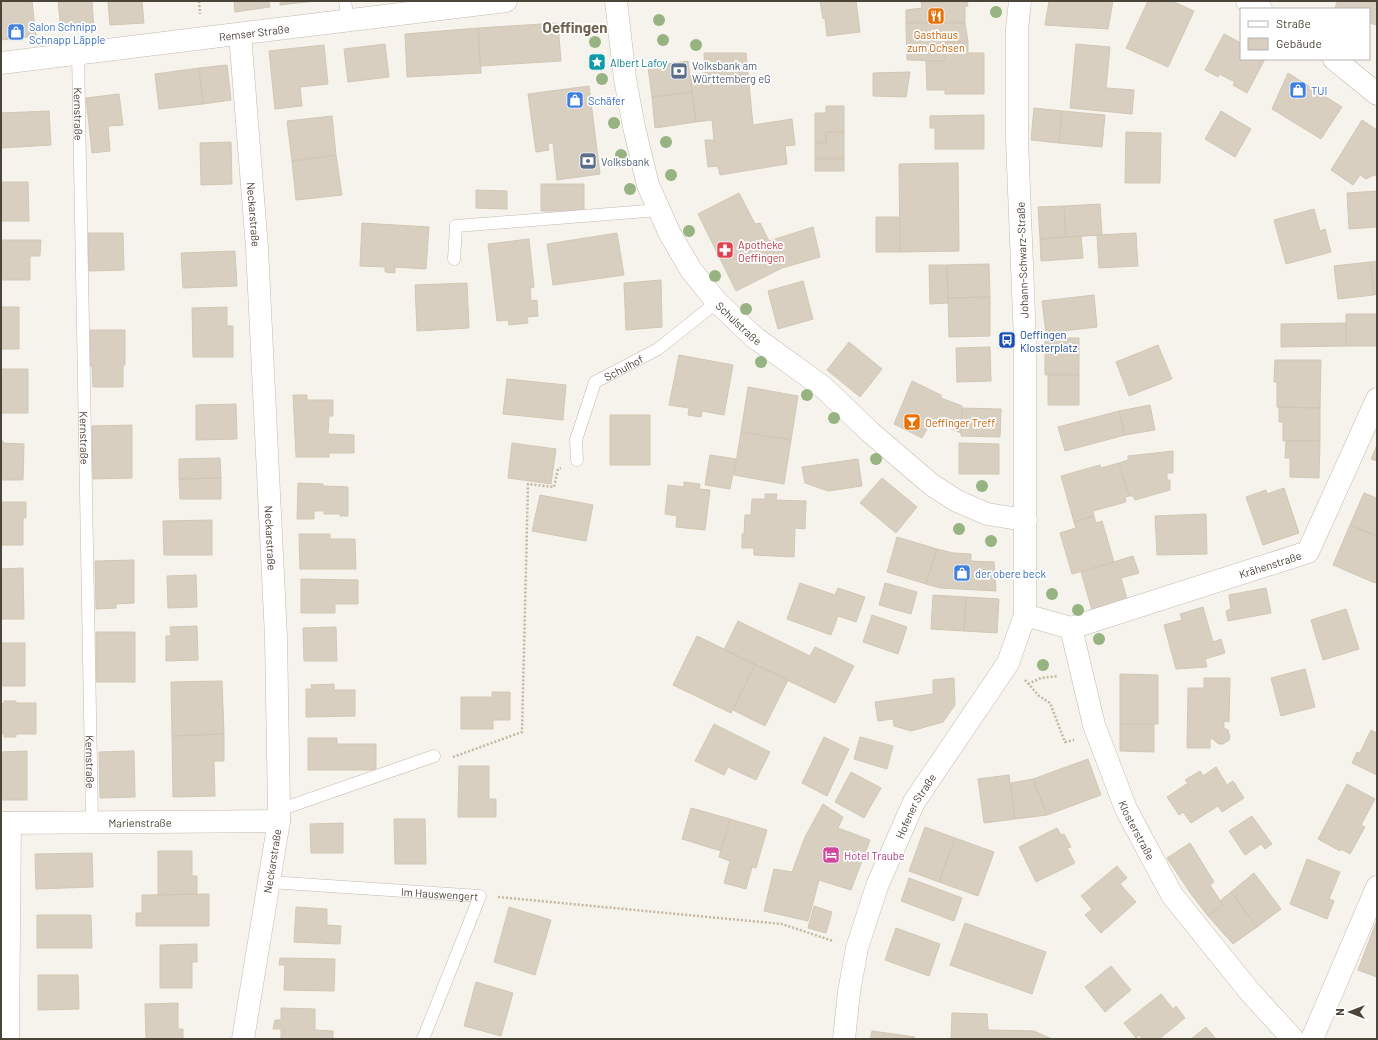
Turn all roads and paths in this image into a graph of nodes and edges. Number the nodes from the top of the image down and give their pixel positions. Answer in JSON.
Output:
{"nodes":[{"id":1,"x":506,"y":1,"type":"edge"},
{"id":2,"x":616,"y":1,"type":"edge"},
{"id":3,"x":1020,"y":1,"type":"edge"},
{"id":4,"x":1247,"y":1,"type":"edge"},
{"id":5,"x":1259,"y":8,"type":"edge"},
{"id":6,"x":346,"y":11,"type":"edge"},
{"id":7,"x":240,"y":34,"type":"junction"},
{"id":8,"x":78,"y":53,"type":"junction"},
{"id":9,"x":1335,"y":60,"type":"edge"},
{"id":10,"x":1,"y":63,"type":"edge"},
{"id":11,"x":1377,"y":94,"type":"edge"},
{"id":12,"x":659,"y":210,"type":"junction"},
{"id":13,"x":454,"y":259,"type":"dead end"},
{"id":14,"x":717,"y":302,"type":"junction"},
{"id":15,"x":1377,"y":399,"type":"edge"},
{"id":16,"x":577,"y":460,"type":"dead end"},
{"id":17,"x":550,"y":486,"type":"dead end"},
{"id":18,"x":1026,"y":520,"type":"junction"},
{"id":19,"x":1025,"y":615,"type":"junction"},
{"id":20,"x":1071,"y":628,"type":"junction"},
{"id":21,"x":1008,"y":662,"type":"junction"},
{"id":22,"x":1082,"y":674,"type":"junction"},
{"id":23,"x":1028,"y":684,"type":"junction"},
{"id":24,"x":1098,"y":736,"type":"junction"},
{"id":25,"x":429,"y":758,"type":"joint"},
{"id":26,"x":279,"y":816,"type":"junction"},
{"id":27,"x":92,"y":822,"type":"junction"},
{"id":28,"x":6,"y":823,"type":"edge"},
{"id":29,"x":269,"y":882,"type":"junction"},
{"id":30,"x":1376,"y":890,"type":"edge"},
{"id":31,"x":480,"y":896,"type":"junction"},
{"id":32,"x":857,"y":948,"type":"junction"},
{"id":33,"x":8,"y":1039,"type":"edge"},
{"id":34,"x":243,"y":1039,"type":"edge"},
{"id":35,"x":424,"y":1039,"type":"edge"},
{"id":36,"x":844,"y":1039,"type":"edge"},
{"id":37,"x":1293,"y":1039,"type":"edge"},
{"id":38,"x":1312,"y":1039,"type":"edge"}],
"edges":[{"from":1,"to":6,"type":"street","name":"Remser Straße"},
{"from":2,"to":12,"type":"street","name":"Schulstraße"},
{"from":3,"to":18,"type":"street","name":"Johann-Schwarz-Straße"},
{"from":4,"to":5,"type":"street"},
{"from":6,"to":7,"type":"street","name":"Remser Straße"},
{"from":7,"to":8,"type":"street","name":"Remser Straße"},
{"from":7,"to":26,"type":"street","name":"Neckarstraße"},
{"from":8,"to":10,"type":"street","name":"Remser Straße"},
{"from":8,"to":27,"type":"lane","name":"Kernstraße"},
{"from":9,"to":11,"type":"street"},
{"from":12,"to":13,"type":"lane"},
{"from":12,"to":14,"type":"street","name":"Schulstraße"},
{"from":14,"to":16,"type":"lane","name":"Schulhof"},
{"from":14,"to":18,"type":"street","name":"Schulstraße"},
{"from":15,"to":20,"type":"street","name":"Krähenstraße"},
{"from":17,"to":25,"type":"path"},
{"from":18,"to":19,"type":"street","name":"Johann-Schwarz-Straße"},
{"from":19,"to":20,"type":"street"},
{"from":19,"to":21,"type":"street","name":"Hofener Straße"},
{"from":20,"to":22,"type":"street","name":"Klosterstraße"},
{"from":21,"to":23,"type":"path"},
{"from":21,"to":32,"type":"street","name":"Hofener Straße"},
{"from":22,"to":23,"type":"path"},
{"from":22,"to":24,"type":"street","name":"Klosterstraße"},
{"from":23,"to":24,"type":"path"},
{"from":24,"to":37,"type":"street","name":"Klosterstraße"},
{"from":25,"to":26,"type":"lane","name":"Marienstraße"},
{"from":26,"to":27,"type":"street","name":"Marienstraße"},
{"from":26,"to":29,"type":"street","name":"Neckarstraße"},
{"from":27,"to":28,"type":"street","name":"Marienstraße"},
{"from":28,"to":33,"type":"street"},
{"from":29,"to":31,"type":"lane","name":"Im Hauswengert"},
{"from":29,"to":34,"type":"street","name":"Neckarstraße"},
{"from":30,"to":38,"type":"street"},
{"from":31,"to":32,"type":"path"},
{"from":31,"to":35,"type":"lane","name":"Im Hauswengert"},
{"from":32,"to":36,"type":"street","name":"Hofener Straße"}]}
